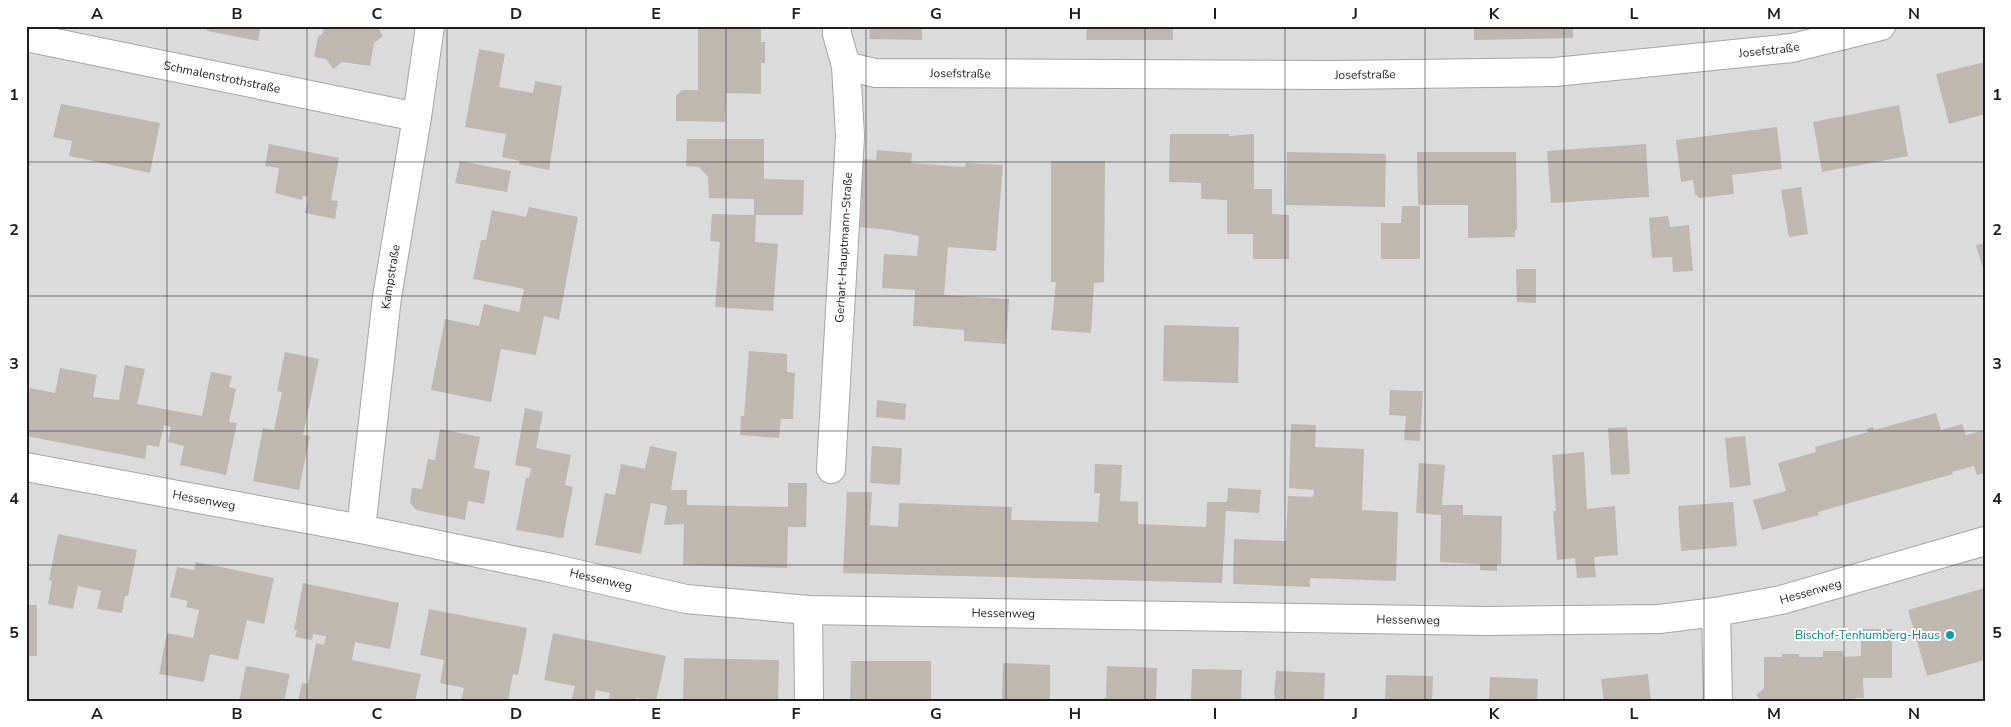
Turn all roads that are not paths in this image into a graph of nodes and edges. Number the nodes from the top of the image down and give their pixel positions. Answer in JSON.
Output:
{"nodes":[{"id":1,"x":430,"y":26,"type":"edge"},
{"id":2,"x":837,"y":26,"type":"edge"},
{"id":3,"x":1881,"y":26,"type":"edge"},
{"id":4,"x":26,"y":37,"type":"edge"},
{"id":5,"x":846,"y":66,"type":"junction"},
{"id":6,"x":417,"y":117,"type":"junction"},
{"id":7,"x":26,"y":467,"type":"edge"},
{"id":8,"x":831,"y":469,"type":"dead end"},
{"id":9,"x":361,"y":530,"type":"junction"},
{"id":10,"x":1985,"y":541,"type":"edge"},
{"id":11,"x":808,"y":610,"type":"junction"},
{"id":12,"x":1716,"y":612,"type":"junction"},
{"id":13,"x":809,"y":701,"type":"edge"},
{"id":14,"x":1718,"y":701,"type":"edge"}],
"edges":[{"from":1,"to":6,"type":"street","name":"Kampstraße"},
{"from":2,"to":5,"type":"street","name":"Gerhart-Hauptmann-Straße"},
{"from":3,"to":5,"type":"street","name":"Josefstraße"},
{"from":4,"to":6,"type":"street","name":"Schmalenstrothstraße"},
{"from":5,"to":8,"type":"street","name":"Gerhart-Hauptmann-Straße"},
{"from":6,"to":9,"type":"street","name":"Kampstraße"},
{"from":7,"to":9,"type":"street","name":"Hessenweg"},
{"from":9,"to":11,"type":"street","name":"Hessenweg"},
{"from":10,"to":12,"type":"street","name":"Hessenweg"},
{"from":11,"to":12,"type":"street","name":"Hessenweg"},
{"from":11,"to":13,"type":"street"},
{"from":12,"to":14,"type":"street"}]}
